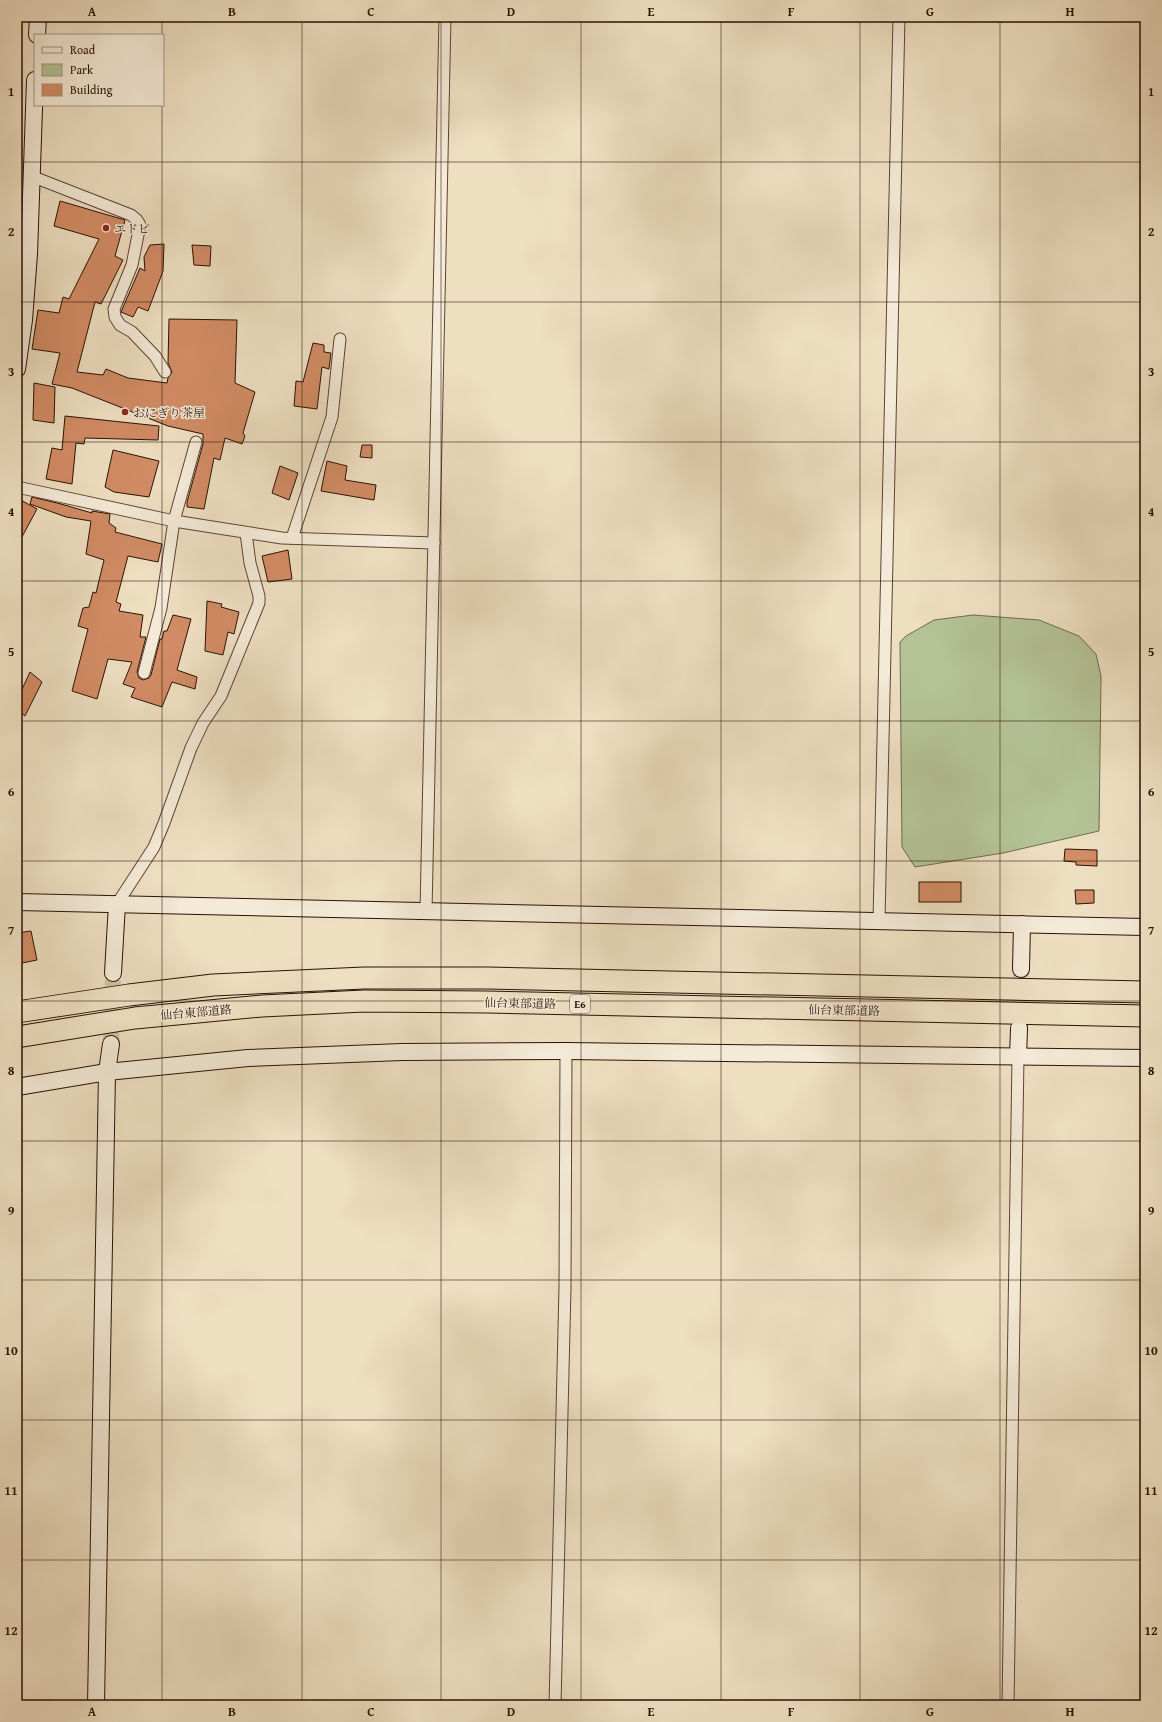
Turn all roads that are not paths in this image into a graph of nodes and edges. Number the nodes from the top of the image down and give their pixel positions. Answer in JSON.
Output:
{"nodes":[{"id":1,"x":38,"y":17,"type":"edge"},
{"id":2,"x":445,"y":17,"type":"edge"},
{"id":3,"x":899,"y":17,"type":"edge"},
{"id":4,"x":37,"y":34,"type":"edge"},
{"id":5,"x":34,"y":104,"type":"edge"},
{"id":6,"x":31,"y":176,"type":"junction"},
{"id":7,"x":340,"y":339,"type":"dead end"},
{"id":8,"x":17,"y":369,"type":"edge"},
{"id":9,"x":165,"y":372,"type":"dead end"},
{"id":10,"x":196,"y":442,"type":"dead end"},
{"id":11,"x":17,"y":487,"type":"edge"},
{"id":12,"x":174,"y":521,"type":"junction"},
{"id":13,"x":246,"y":533,"type":"junction"},
{"id":14,"x":292,"y":538,"type":"junction"},
{"id":15,"x":434,"y":543,"type":"junction"},
{"id":16,"x":144,"y":674,"type":"dead end"},
{"id":17,"x":17,"y":902,"type":"edge"},
{"id":18,"x":117,"y":904,"type":"junction"},
{"id":19,"x":426,"y":912,"type":"junction"},
{"id":20,"x":880,"y":921,"type":"junction"},
{"id":21,"x":1022,"y":924,"type":"junction"},
{"id":22,"x":1145,"y":927,"type":"edge"},
{"id":23,"x":1021,"y":969,"type":"tunnel mouth"},
{"id":24,"x":113,"y":973,"type":"tunnel mouth"},
{"id":25,"x":1145,"y":992,"type":"edge"},
{"id":26,"x":17,"y":1012,"type":"edge"},
{"id":27,"x":1145,"y":1016,"type":"edge"},
{"id":28,"x":1019,"y":1028,"type":"tunnel mouth"},
{"id":29,"x":17,"y":1037,"type":"edge"},
{"id":30,"x":111,"y":1044,"type":"tunnel mouth"},
{"id":31,"x":566,"y":1051,"type":"junction"},
{"id":32,"x":1018,"y":1057,"type":"junction"},
{"id":33,"x":1145,"y":1058,"type":"edge"},
{"id":34,"x":107,"y":1072,"type":"junction"},
{"id":35,"x":17,"y":1087,"type":"edge"},
{"id":36,"x":96,"y":1705,"type":"edge"},
{"id":37,"x":555,"y":1705,"type":"edge"},
{"id":38,"x":1008,"y":1705,"type":"edge"}],
"edges":[{"from":1,"to":4,"type":"street"},
{"from":2,"to":15,"type":"street"},
{"from":3,"to":20,"type":"street"},
{"from":5,"to":6,"type":"street"},
{"from":6,"to":8,"type":"street"},
{"from":6,"to":9,"type":"street"},
{"from":7,"to":14,"type":"street"},
{"from":10,"to":12,"type":"street"},
{"from":11,"to":12,"type":"street"},
{"from":12,"to":13,"type":"street"},
{"from":12,"to":16,"type":"street"},
{"from":13,"to":14,"type":"street"},
{"from":13,"to":18,"type":"street"},
{"from":14,"to":15,"type":"street"},
{"from":15,"to":19,"type":"street"},
{"from":17,"to":18,"type":"street"},
{"from":18,"to":19,"type":"street"},
{"from":18,"to":24,"type":"street"},
{"from":19,"to":20,"type":"street"},
{"from":20,"to":21,"type":"street"},
{"from":21,"to":22,"type":"street"},
{"from":21,"to":23,"type":"street"},
{"from":25,"to":26,"type":"highway","name":"仙台東部道路","number":"E6"},
{"from":27,"to":29,"type":"highway","name":"仙台東部道路","number":"E6"},
{"from":28,"to":32,"type":"street"},
{"from":30,"to":34,"type":"street"},
{"from":31,"to":32,"type":"street"},
{"from":31,"to":34,"type":"street"},
{"from":31,"to":37,"type":"street"},
{"from":32,"to":33,"type":"street"},
{"from":32,"to":38,"type":"street"},
{"from":34,"to":35,"type":"street"},
{"from":34,"to":36,"type":"street"}]}
